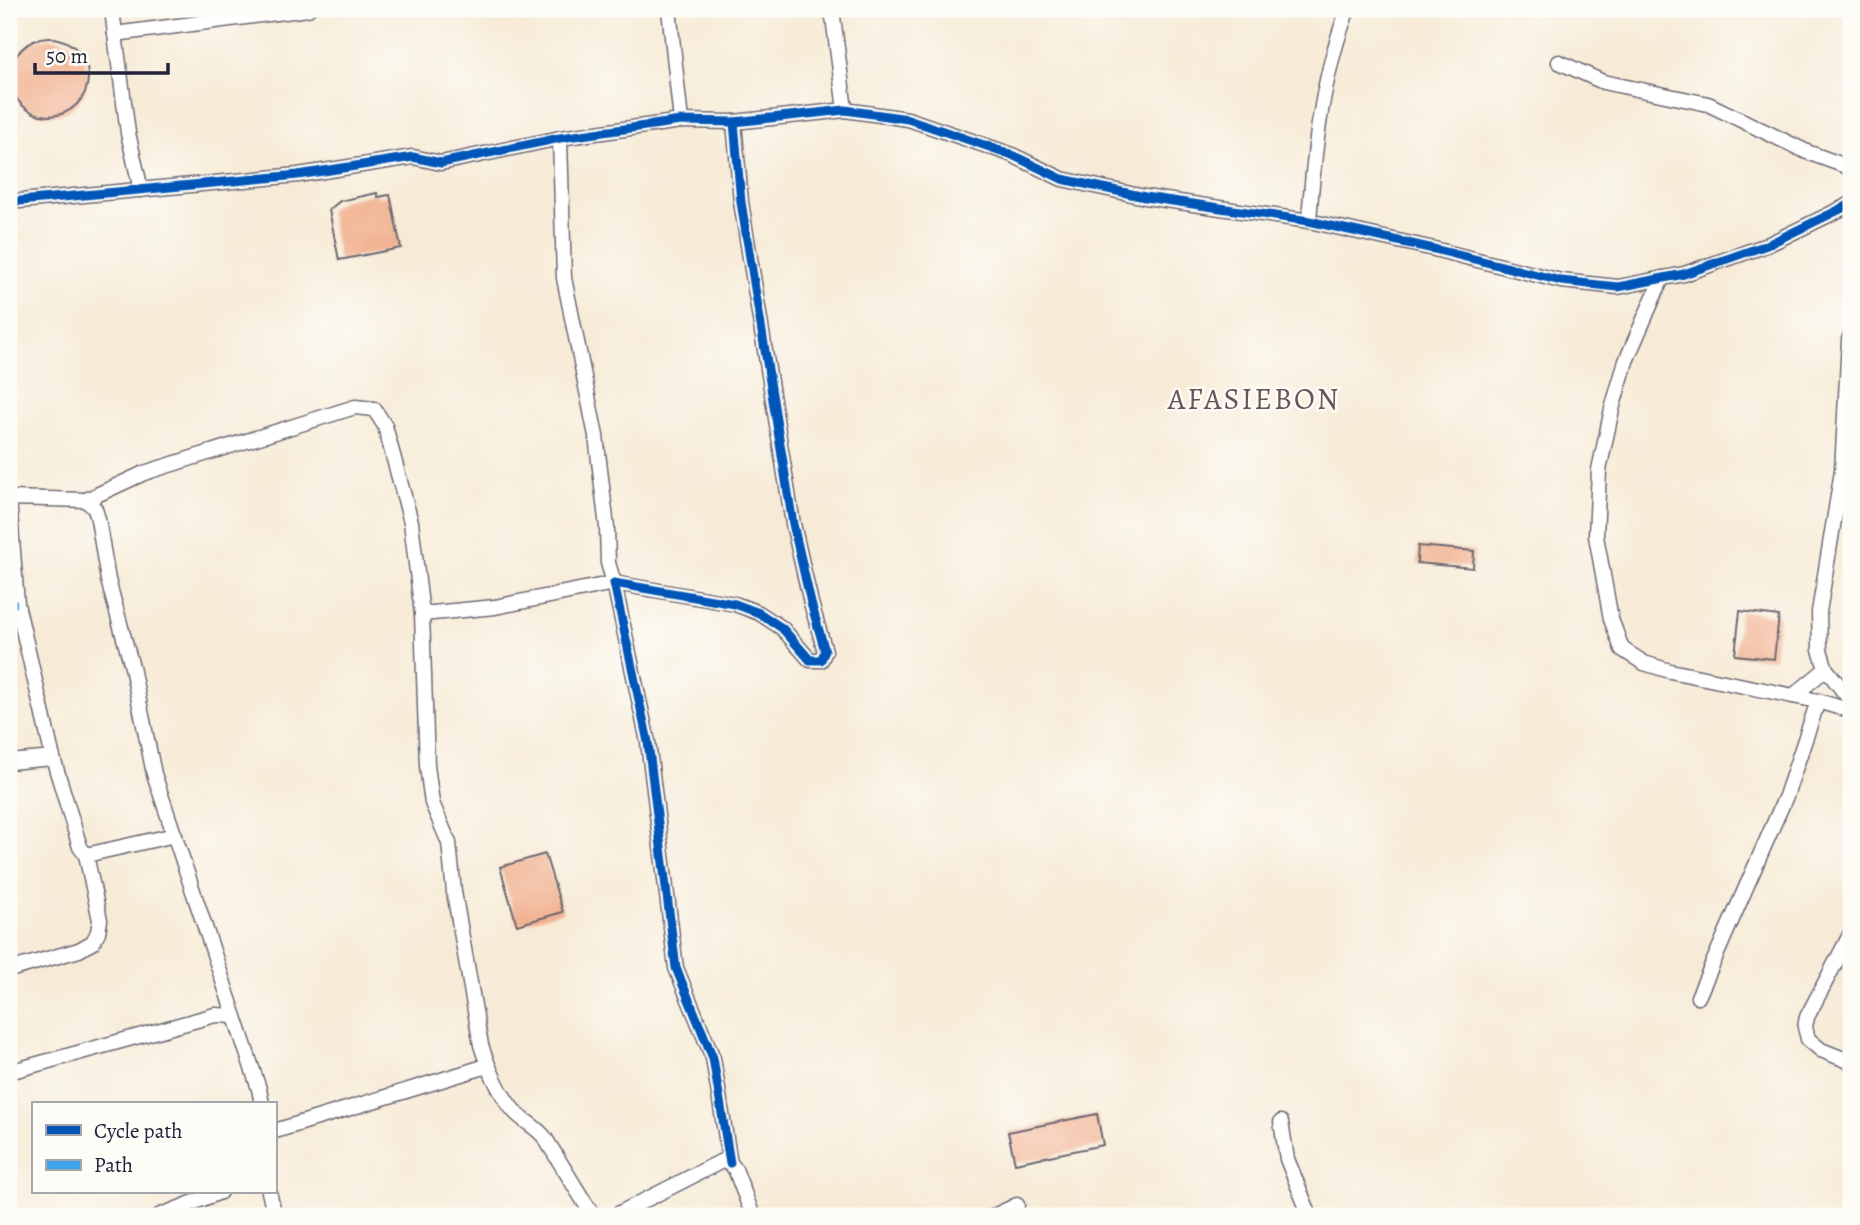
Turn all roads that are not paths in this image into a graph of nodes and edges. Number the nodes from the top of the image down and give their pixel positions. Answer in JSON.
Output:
{"nodes":[{"id":1,"x":112,"y":9,"type":"edge"},
{"id":2,"x":308,"y":9,"type":"edge"},
{"id":3,"x":669,"y":9,"type":"edge"},
{"id":4,"x":832,"y":9,"type":"edge"},
{"id":5,"x":1348,"y":9,"type":"edge"},
{"id":6,"x":114,"y":34,"type":"junction"},
{"id":7,"x":1559,"y":62,"type":"dead end"},
{"id":8,"x":845,"y":110,"type":"junction"},
{"id":9,"x":681,"y":121,"type":"junction"},
{"id":10,"x":734,"y":122,"type":"junction"},
{"id":11,"x":560,"y":138,"type":"junction"},
{"id":12,"x":1851,"y":169,"type":"edge"},
{"id":13,"x":141,"y":190,"type":"junction"},
{"id":14,"x":9,"y":202,"type":"edge"},
{"id":15,"x":1851,"y":204,"type":"edge"},
{"id":16,"x":1309,"y":221,"type":"junction"},
{"id":17,"x":1662,"y":278,"type":"junction"},
{"id":18,"x":1851,"y":335,"type":"edge"},
{"id":19,"x":9,"y":499,"type":"edge"},
{"id":20,"x":86,"y":500,"type":"junction"},
{"id":21,"x":614,"y":583,"type":"junction"},
{"id":22,"x":422,"y":614,"type":"junction"},
{"id":23,"x":1826,"y":669,"type":"junction"},
{"id":24,"x":1793,"y":696,"type":"junction"},
{"id":25,"x":1818,"y":701,"type":"junction"},
{"id":26,"x":1851,"y":701,"type":"edge"},
{"id":27,"x":1851,"y":711,"type":"edge"},
{"id":28,"x":53,"y":758,"type":"junction"},
{"id":29,"x":9,"y":762,"type":"edge"},
{"id":30,"x":175,"y":835,"type":"junction"},
{"id":31,"x":86,"y":855,"type":"junction"},
{"id":32,"x":1851,"y":933,"type":"edge"},
{"id":33,"x":9,"y":970,"type":"edge"},
{"id":34,"x":1698,"y":997,"type":"dead end"},
{"id":35,"x":234,"y":1016,"type":"junction"},
{"id":36,"x":1851,"y":1062,"type":"edge"},
{"id":37,"x":487,"y":1066,"type":"junction"},
{"id":38,"x":9,"y":1072,"type":"edge"},
{"id":39,"x":262,"y":1102,"type":"edge"},
{"id":40,"x":1281,"y":1122,"type":"dead end"},
{"id":41,"x":276,"y":1131,"type":"edge"},
{"id":42,"x":730,"y":1163,"type":"junction"},
{"id":43,"x":215,"y":1194,"type":"edge"},
{"id":44,"x":270,"y":1194,"type":"edge"},
{"id":45,"x":1017,"y":1205,"type":"dead end"},
{"id":46,"x":159,"y":1216,"type":"edge"},
{"id":47,"x":275,"y":1216,"type":"edge"},
{"id":48,"x":593,"y":1216,"type":"edge"},
{"id":49,"x":614,"y":1216,"type":"edge"},
{"id":50,"x":752,"y":1216,"type":"edge"},
{"id":51,"x":994,"y":1216,"type":"edge"},
{"id":52,"x":1310,"y":1216,"type":"edge"}],
"edges":[{"from":1,"to":6,"type":"street"},
{"from":2,"to":6,"type":"street"},
{"from":3,"to":9,"type":"street"},
{"from":4,"to":8,"type":"street"},
{"from":5,"to":16,"type":"street"},
{"from":6,"to":13,"type":"street"},
{"from":7,"to":12,"type":"street"},
{"from":8,"to":10,"type":"street"},
{"from":8,"to":16,"type":"street"},
{"from":9,"to":10,"type":"street"},
{"from":9,"to":11,"type":"street"},
{"from":10,"to":21,"type":"street"},
{"from":11,"to":13,"type":"street"},
{"from":11,"to":21,"type":"street"},
{"from":13,"to":14,"type":"street"},
{"from":15,"to":17,"type":"street"},
{"from":16,"to":17,"type":"street"},
{"from":17,"to":24,"type":"street"},
{"from":18,"to":23,"type":"street"},
{"from":19,"to":20,"type":"street"},
{"from":19,"to":28,"type":"street"},
{"from":20,"to":22,"type":"street"},
{"from":20,"to":30,"type":"street"},
{"from":21,"to":22,"type":"street"},
{"from":21,"to":42,"type":"street"},
{"from":22,"to":37,"type":"street"},
{"from":23,"to":24,"type":"street"},
{"from":23,"to":26,"type":"street"},
{"from":24,"to":25,"type":"street"},
{"from":25,"to":27,"type":"street"},
{"from":25,"to":34,"type":"street"},
{"from":28,"to":29,"type":"street"},
{"from":28,"to":31,"type":"street"},
{"from":30,"to":31,"type":"street"},
{"from":30,"to":35,"type":"street"},
{"from":31,"to":33,"type":"street"},
{"from":32,"to":36,"type":"street"},
{"from":35,"to":38,"type":"street"},
{"from":35,"to":39,"type":"street"},
{"from":37,"to":41,"type":"street"},
{"from":37,"to":48,"type":"street"},
{"from":40,"to":52,"type":"street"},
{"from":42,"to":49,"type":"street"},
{"from":42,"to":50,"type":"street"},
{"from":43,"to":46,"type":"street"},
{"from":44,"to":47,"type":"street"},
{"from":45,"to":51,"type":"street"}]}
